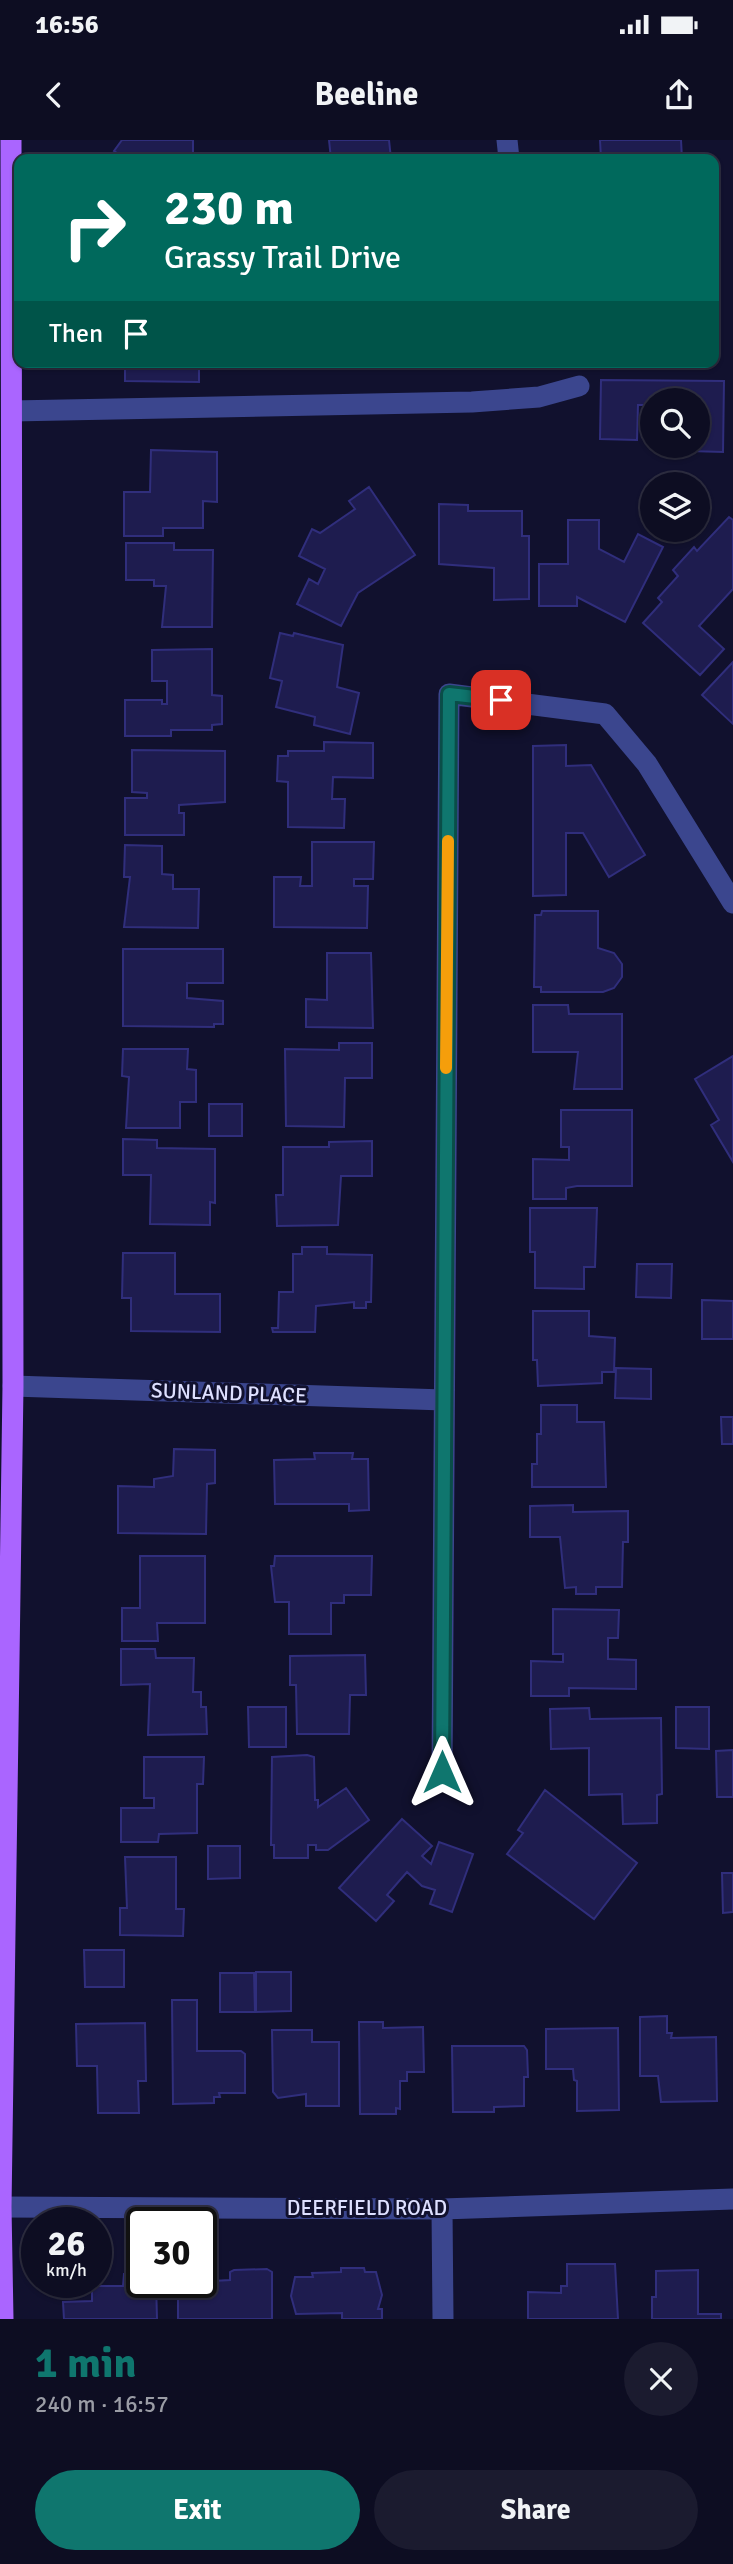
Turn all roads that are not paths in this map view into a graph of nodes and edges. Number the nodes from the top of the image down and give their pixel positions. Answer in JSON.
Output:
{"nodes":[{"id":1,"x":11,"y":140,"type":"edge"},
{"id":2,"x":579,"y":386,"type":"dead end"},
{"id":3,"x":12,"y":411,"type":"junction"},
{"id":4,"x":733,"y":903,"type":"edge"},
{"id":5,"x":13,"y":1386,"type":"junction"},
{"id":6,"x":444,"y":1400,"type":"junction"},
{"id":7,"x":442,"y":1772,"type":"dead end"},
{"id":8,"x":733,"y":2199,"type":"edge"},
{"id":9,"x":1,"y":2207,"type":"edge"},
{"id":10,"x":442,"y":2209,"type":"junction"},
{"id":11,"x":3,"y":2319,"type":"edge"},
{"id":12,"x":443,"y":2319,"type":"edge"}],
"edges":[{"from":1,"to":3,"type":"main road"},
{"from":2,"to":3,"type":"street"},
{"from":3,"to":5,"type":"main road"},
{"from":4,"to":6,"type":"street"},
{"from":5,"to":6,"type":"street","name":"SUNLAND PLACE"},
{"from":5,"to":9,"type":"main road"},
{"from":6,"to":7,"type":"street"},
{"from":8,"to":10,"type":"street","name":"DEERFIELD ROAD"},
{"from":9,"to":10,"type":"street","name":"DEERFIELD ROAD"},
{"from":9,"to":11,"type":"main road"},
{"from":10,"to":12,"type":"street"}]}
